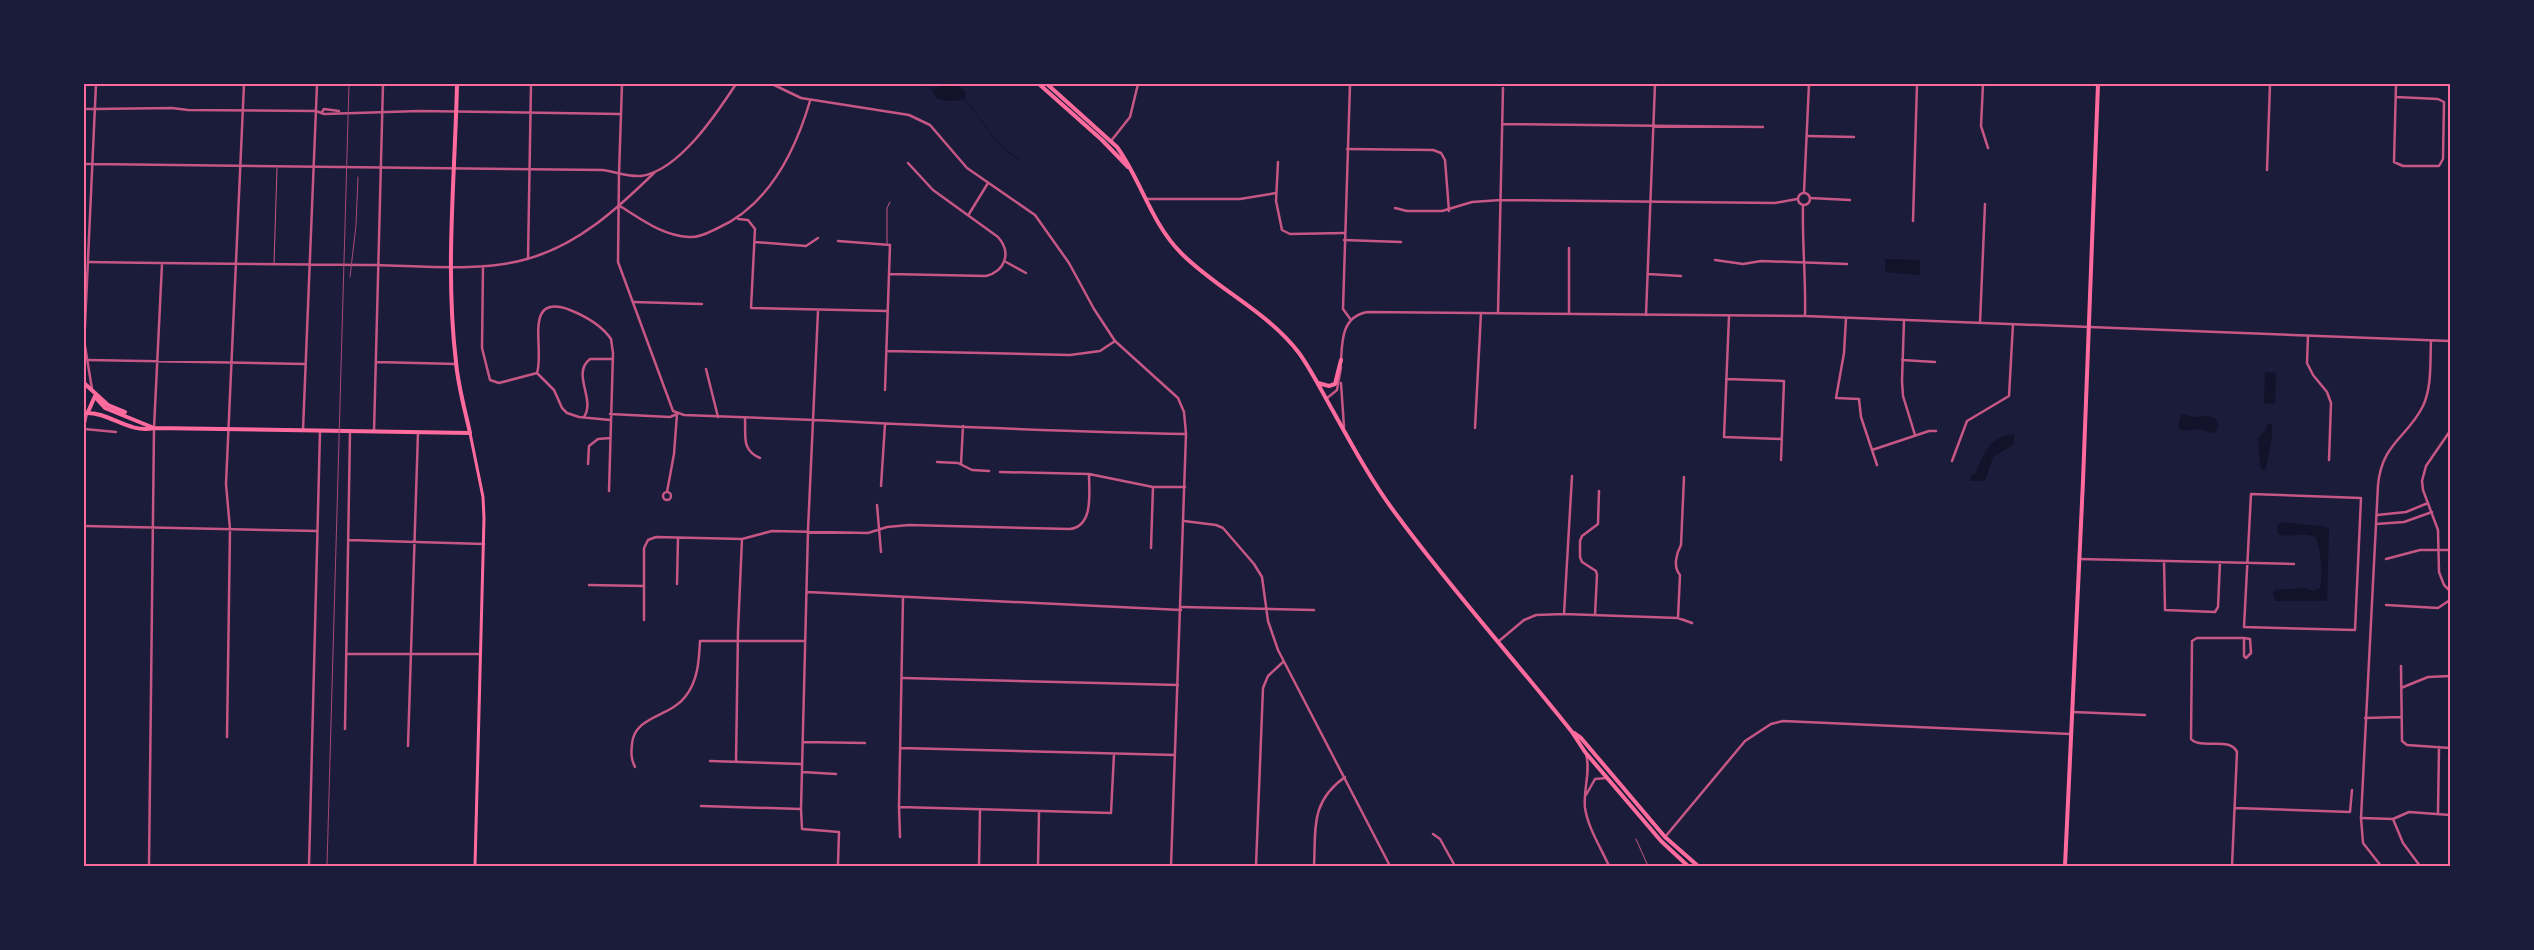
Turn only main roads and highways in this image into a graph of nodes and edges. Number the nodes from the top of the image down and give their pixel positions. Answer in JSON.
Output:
{"nodes":[{"id":1,"x":457,"y":84,"type":"edge"},
{"id":2,"x":1039,"y":84,"type":"edge"},
{"id":3,"x":1047,"y":84,"type":"edge"},
{"id":4,"x":2098,"y":84,"type":"edge"},
{"id":5,"x":1129,"y":168,"type":"junction"},
{"id":6,"x":1341,"y":360,"type":"road end"},
{"id":7,"x":84,"y":383,"type":"edge"},
{"id":8,"x":1317,"y":383,"type":"junction"},
{"id":9,"x":93,"y":390,"type":"junction"},
{"id":10,"x":95,"y":397,"type":"junction"},
{"id":11,"x":86,"y":412,"type":"edge"},
{"id":12,"x":135,"y":419,"type":"junction"},
{"id":13,"x":154,"y":428,"type":"junction"},
{"id":14,"x":470,"y":433,"type":"junction"},
{"id":15,"x":1572,"y":732,"type":"junction"},
{"id":16,"x":475,"y":866,"type":"edge"},
{"id":17,"x":1688,"y":866,"type":"edge"},
{"id":18,"x":1698,"y":866,"type":"edge"},
{"id":19,"x":2065,"y":866,"type":"edge"}],
"edges":[{"from":1,"to":14,"type":"main road"},
{"from":2,"to":5,"type":"main road"},
{"from":3,"to":5,"type":"main road"},
{"from":4,"to":19,"type":"main road"},
{"from":5,"to":8,"type":"main road"},
{"from":6,"to":8,"type":"main road"},
{"from":7,"to":9,"type":"main road"},
{"from":8,"to":15,"type":"main road"},
{"from":9,"to":10,"type":"main road"},
{"from":9,"to":12,"type":"main road"},
{"from":10,"to":11,"type":"main road"},
{"from":10,"to":12,"type":"main road"},
{"from":11,"to":13,"type":"main road"},
{"from":12,"to":13,"type":"main road"},
{"from":13,"to":14,"type":"main road"},
{"from":14,"to":16,"type":"main road"},
{"from":15,"to":17,"type":"main road"},
{"from":15,"to":18,"type":"main road"}]}
